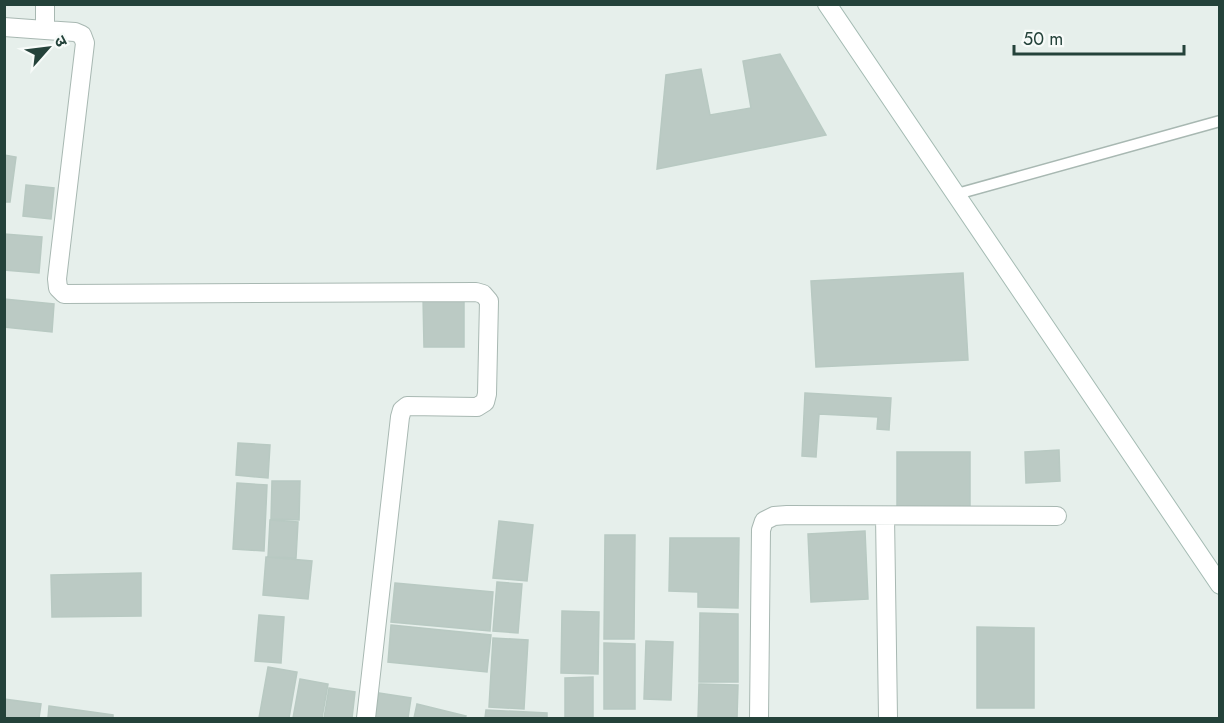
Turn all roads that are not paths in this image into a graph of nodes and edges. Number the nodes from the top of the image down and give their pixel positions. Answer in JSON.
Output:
{"nodes":[{"id":1,"x":45,"y":4,"type":"edge"},
{"id":2,"x":828,"y":4,"type":"edge"},
{"id":3,"x":4,"y":27,"type":"edge"},
{"id":4,"x":45,"y":30,"type":"junction"},
{"id":5,"x":1220,"y":121,"type":"edge"},
{"id":6,"x":957,"y":194,"type":"junction"},
{"id":7,"x":885,"y":516,"type":"junction"},
{"id":8,"x":1057,"y":516,"type":"dead end"},
{"id":9,"x":1220,"y":585,"type":"edge"},
{"id":10,"x":366,"y":718,"type":"edge"},
{"id":11,"x":759,"y":718,"type":"edge"},
{"id":12,"x":888,"y":718,"type":"edge"}],
"edges":[{"from":1,"to":4,"type":"street"},
{"from":2,"to":6,"type":"street"},
{"from":3,"to":4,"type":"street"},
{"from":4,"to":10,"type":"street"},
{"from":5,"to":6,"type":"lane"},
{"from":6,"to":9,"type":"street"},
{"from":7,"to":8,"type":"street"},
{"from":7,"to":11,"type":"street"},
{"from":7,"to":12,"type":"street"}]}
